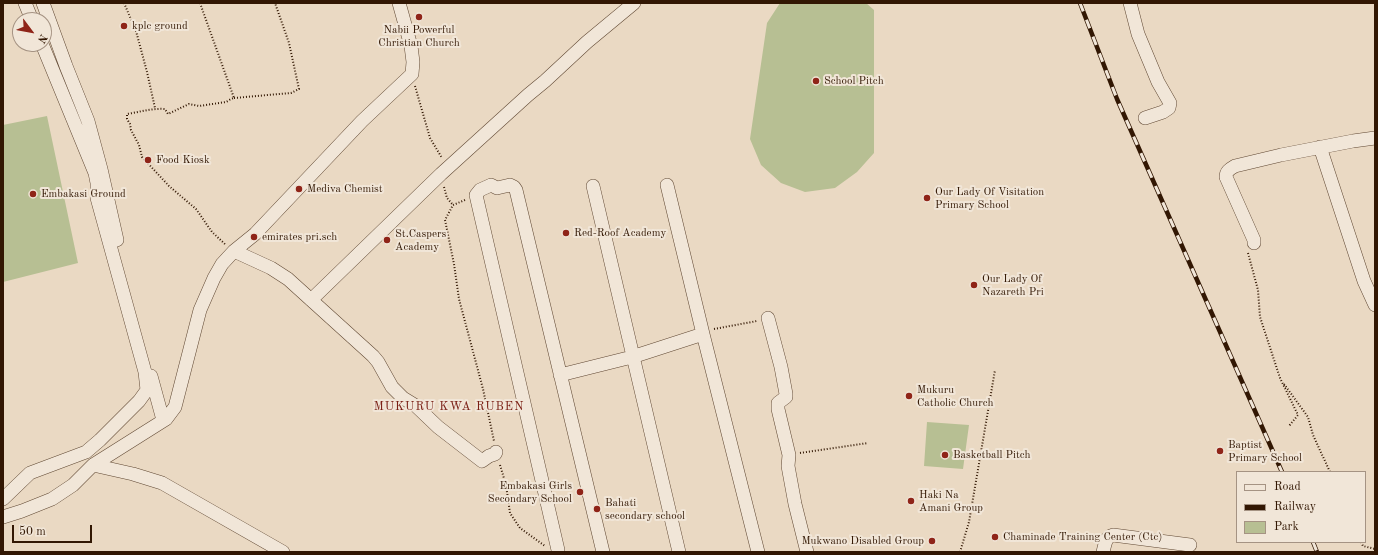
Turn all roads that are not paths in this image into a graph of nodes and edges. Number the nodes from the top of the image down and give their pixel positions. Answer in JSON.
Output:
{"nodes":[{"id":1,"x":43,"y":3,"type":"edge"},
{"id":2,"x":399,"y":3,"type":"edge"},
{"id":3,"x":634,"y":3,"type":"edge"},
{"id":4,"x":1130,"y":3,"type":"edge"},
{"id":5,"x":45,"y":52,"type":"edge"},
{"id":6,"x":1145,"y":118,"type":"dead end"},
{"id":7,"x":1375,"y":138,"type":"edge"},
{"id":8,"x":1320,"y":147,"type":"junction"},
{"id":9,"x":667,"y":185,"type":"dead end"},
{"id":10,"x":593,"y":186,"type":"dead end"},
{"id":11,"x":1254,"y":242,"type":"road end"},
{"id":12,"x":234,"y":252,"type":"junction"},
{"id":13,"x":311,"y":300,"type":"junction"},
{"id":14,"x":1375,"y":305,"type":"edge"},
{"id":15,"x":768,"y":318,"type":"road end"},
{"id":16,"x":707,"y":332,"type":"junction"},
{"id":17,"x":632,"y":357,"type":"junction"},
{"id":18,"x":560,"y":375,"type":"junction"},
{"id":19,"x":163,"y":420,"type":"junction"},
{"id":20,"x":496,"y":452,"type":"road end"},
{"id":21,"x":93,"y":466,"type":"junction"},
{"id":22,"x":3,"y":499,"type":"edge"},
{"id":23,"x":3,"y":517,"type":"edge"},
{"id":24,"x":1190,"y":545,"type":"dead end"},
{"id":25,"x":553,"y":549,"type":"road end"},
{"id":26,"x":283,"y":552,"type":"edge"},
{"id":27,"x":602,"y":552,"type":"edge"},
{"id":28,"x":679,"y":552,"type":"edge"},
{"id":29,"x":758,"y":552,"type":"edge"},
{"id":30,"x":806,"y":552,"type":"edge"},
{"id":31,"x":1103,"y":552,"type":"edge"}],
"edges":[{"from":1,"to":19,"type":"street"},
{"from":2,"to":12,"type":"street"},
{"from":3,"to":13,"type":"street"},
{"from":4,"to":6,"type":"street"},
{"from":5,"to":22,"type":"street"},
{"from":7,"to":8,"type":"street"},
{"from":8,"to":11,"type":"street"},
{"from":8,"to":14,"type":"street"},
{"from":9,"to":16,"type":"street"},
{"from":10,"to":17,"type":"street"},
{"from":12,"to":13,"type":"street"},
{"from":12,"to":19,"type":"street"},
{"from":13,"to":20,"type":"street"},
{"from":15,"to":30,"type":"street"},
{"from":16,"to":17,"type":"street"},
{"from":16,"to":29,"type":"street"},
{"from":17,"to":18,"type":"street"},
{"from":17,"to":28,"type":"street"},
{"from":18,"to":25,"type":"street"},
{"from":18,"to":27,"type":"street"},
{"from":19,"to":21,"type":"street"},
{"from":21,"to":23,"type":"street"},
{"from":21,"to":26,"type":"street"},
{"from":24,"to":31,"type":"street"}]}
